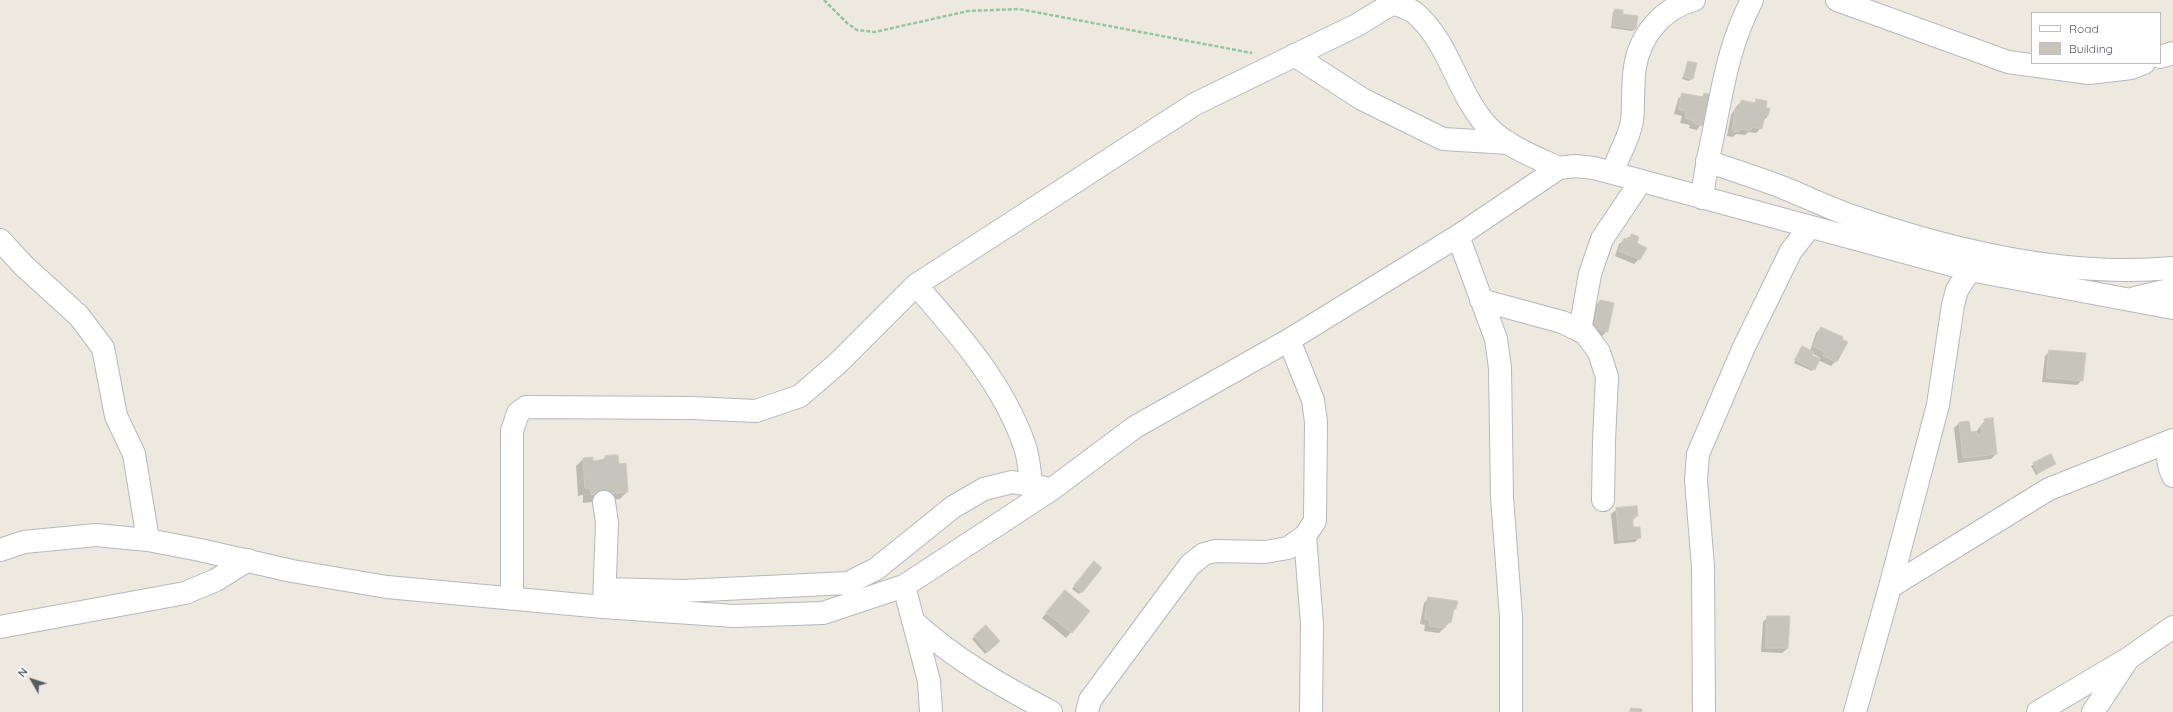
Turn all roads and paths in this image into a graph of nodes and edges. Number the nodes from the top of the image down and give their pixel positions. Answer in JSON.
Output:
{"nodes":[{"id":1,"x":824,"y":0,"type":"edge"},
{"id":2,"x":1694,"y":0,"type":"edge"},
{"id":3,"x":1752,"y":0,"type":"edge"},
{"id":4,"x":1837,"y":0,"type":"edge"},
{"id":5,"x":1396,"y":1,"type":"edge"},
{"id":6,"x":2173,"y":53,"type":"edge"},
{"id":7,"x":1255,"y":54,"type":"dead end"},
{"id":8,"x":1294,"y":55,"type":"junction"},
{"id":9,"x":2161,"y":57,"type":"edge"},
{"id":10,"x":2141,"y":64,"type":"edge"},
{"id":11,"x":1510,"y":143,"type":"junction"},
{"id":12,"x":1707,"y":161,"type":"junction"},
{"id":13,"x":1559,"y":168,"type":"junction"},
{"id":14,"x":1612,"y":173,"type":"junction"},
{"id":15,"x":1641,"y":181,"type":"junction"},
{"id":16,"x":1702,"y":198,"type":"junction"},
{"id":17,"x":1809,"y":228,"type":"junction"},
{"id":18,"x":1458,"y":236,"type":"junction"},
{"id":19,"x":0,"y":240,"type":"edge"},
{"id":20,"x":2173,"y":268,"type":"edge"},
{"id":21,"x":1970,"y":270,"type":"junction"},
{"id":22,"x":916,"y":285,"type":"junction"},
{"id":23,"x":2173,"y":289,"type":"edge"},
{"id":24,"x":1481,"y":300,"type":"junction"},
{"id":25,"x":2128,"y":300,"type":"junction"},
{"id":26,"x":2173,"y":308,"type":"edge"},
{"id":27,"x":1580,"y":331,"type":"junction"},
{"id":28,"x":1289,"y":340,"type":"junction"},
{"id":29,"x":2172,"y":440,"type":"edge"},
{"id":30,"x":2173,"y":476,"type":"edge"},
{"id":31,"x":1042,"y":488,"type":"junction"},
{"id":32,"x":1603,"y":500,"type":"dead end"},
{"id":33,"x":604,"y":502,"type":"dead end"},
{"id":34,"x":1305,"y":536,"type":"junction"},
{"id":35,"x":148,"y":540,"type":"junction"},
{"id":36,"x":0,"y":550,"type":"edge"},
{"id":37,"x":248,"y":560,"type":"junction"},
{"id":38,"x":904,"y":586,"type":"junction"},
{"id":39,"x":1890,"y":587,"type":"junction"},
{"id":40,"x":512,"y":598,"type":"junction"},
{"id":41,"x":604,"y":598,"type":"junction"},
{"id":42,"x":913,"y":621,"type":"junction"},
{"id":43,"x":0,"y":627,"type":"edge"},
{"id":44,"x":2173,"y":628,"type":"edge"},
{"id":45,"x":2129,"y":658,"type":"junction"},
{"id":46,"x":931,"y":712,"type":"edge"},
{"id":47,"x":1051,"y":712,"type":"edge"},
{"id":48,"x":1087,"y":712,"type":"edge"},
{"id":49,"x":1311,"y":712,"type":"edge"},
{"id":50,"x":1511,"y":712,"type":"edge"},
{"id":51,"x":1704,"y":712,"type":"edge"},
{"id":52,"x":1855,"y":712,"type":"edge"},
{"id":53,"x":2038,"y":712,"type":"edge"},
{"id":54,"x":2093,"y":712,"type":"edge"}],
"edges":[{"from":1,"to":7,"type":"path"},
{"from":2,"to":14,"type":"street"},
{"from":3,"to":12,"type":"street"},
{"from":4,"to":10,"type":"street"},
{"from":5,"to":8,"type":"street"},
{"from":5,"to":11,"type":"street"},
{"from":6,"to":9,"type":"street"},
{"from":8,"to":11,"type":"street"},
{"from":8,"to":22,"type":"street"},
{"from":11,"to":13,"type":"street"},
{"from":12,"to":16,"type":"street"},
{"from":12,"to":20,"type":"street"},
{"from":13,"to":14,"type":"street"},
{"from":13,"to":18,"type":"street"},
{"from":14,"to":15,"type":"street"},
{"from":15,"to":16,"type":"street"},
{"from":15,"to":27,"type":"street"},
{"from":16,"to":17,"type":"street"},
{"from":17,"to":21,"type":"street"},
{"from":17,"to":51,"type":"street"},
{"from":18,"to":24,"type":"street"},
{"from":18,"to":28,"type":"street"},
{"from":19,"to":35,"type":"street"},
{"from":21,"to":25,"type":"street"},
{"from":21,"to":39,"type":"street"},
{"from":22,"to":31,"type":"street"},
{"from":22,"to":40,"type":"street"},
{"from":23,"to":25,"type":"street"},
{"from":24,"to":27,"type":"street"},
{"from":24,"to":50,"type":"street"},
{"from":25,"to":26,"type":"street"},
{"from":27,"to":32,"type":"street"},
{"from":28,"to":31,"type":"street"},
{"from":28,"to":34,"type":"street"},
{"from":29,"to":30,"type":"street"},
{"from":29,"to":39,"type":"street"},
{"from":31,"to":38,"type":"street"},
{"from":31,"to":41,"type":"street"},
{"from":33,"to":41,"type":"street"},
{"from":34,"to":48,"type":"street"},
{"from":34,"to":49,"type":"street"},
{"from":35,"to":36,"type":"street"},
{"from":35,"to":37,"type":"street"},
{"from":37,"to":40,"type":"street"},
{"from":37,"to":43,"type":"street"},
{"from":38,"to":41,"type":"street"},
{"from":38,"to":42,"type":"street"},
{"from":39,"to":52,"type":"street"},
{"from":40,"to":41,"type":"street"},
{"from":42,"to":46,"type":"street"},
{"from":42,"to":47,"type":"street"},
{"from":44,"to":45,"type":"street"},
{"from":45,"to":53,"type":"street"},
{"from":45,"to":54,"type":"street"}]}
